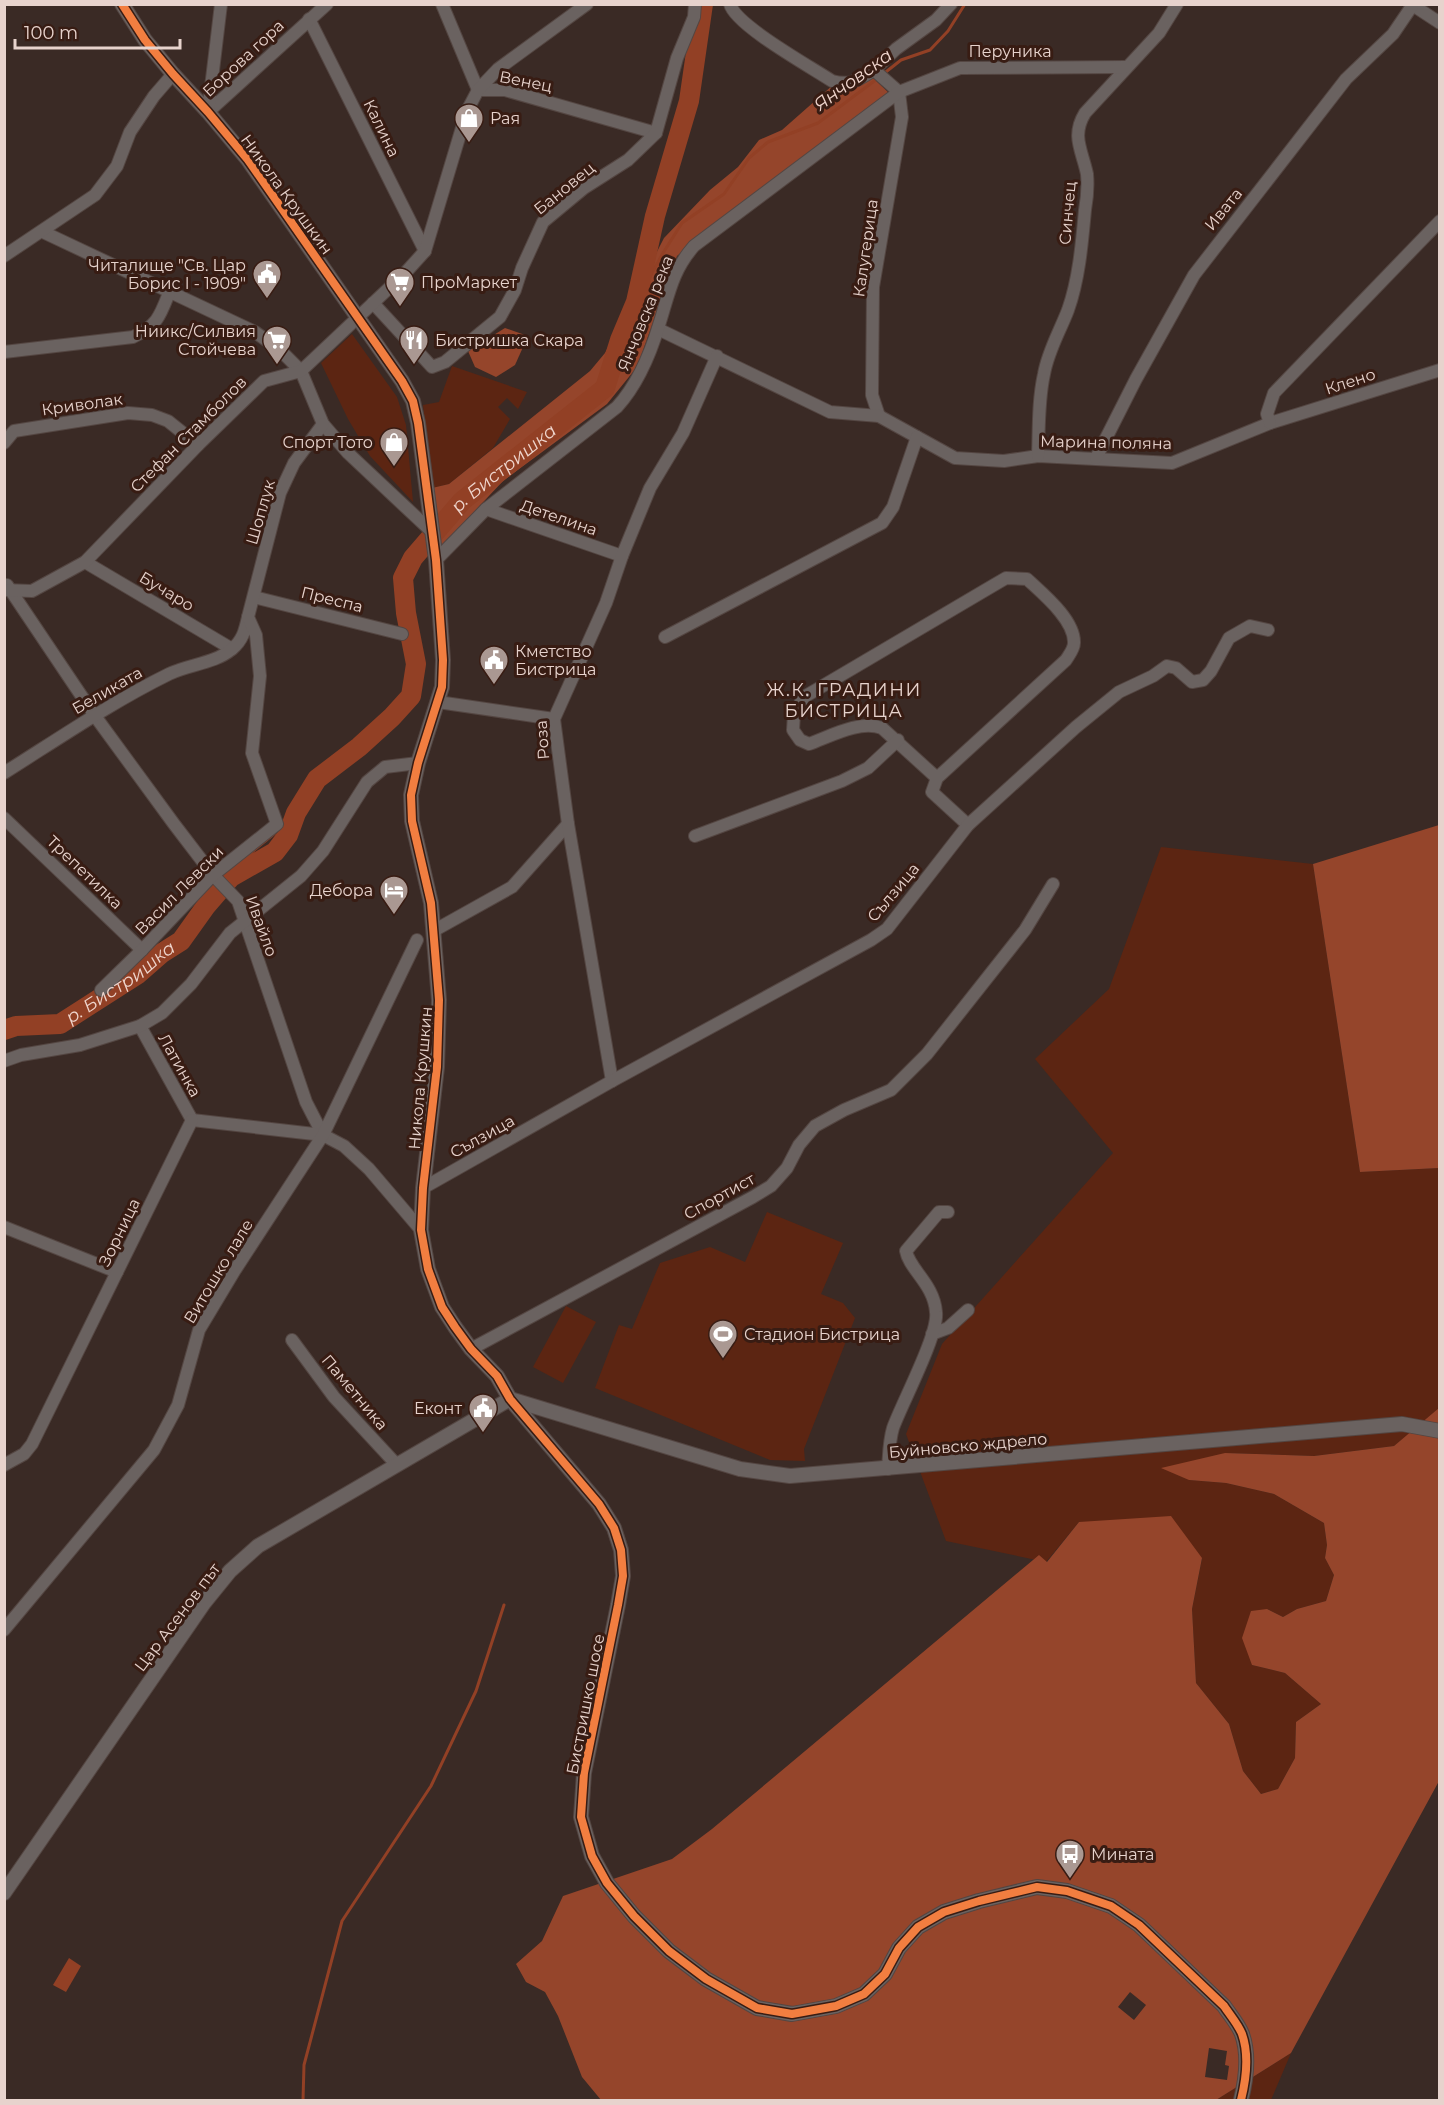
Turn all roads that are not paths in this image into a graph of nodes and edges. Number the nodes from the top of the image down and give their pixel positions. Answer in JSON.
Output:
{"nodes":[{"id":1,"x":123,"y":4,"type":"edge"},
{"id":2,"x":221,"y":4,"type":"edge"},
{"id":3,"x":327,"y":4,"type":"edge"},
{"id":4,"x":442,"y":4,"type":"edge"},
{"id":5,"x":586,"y":4,"type":"edge"},
{"id":6,"x":695,"y":4,"type":"edge"},
{"id":7,"x":730,"y":4,"type":"edge"},
{"id":8,"x":951,"y":4,"type":"edge"},
{"id":9,"x":1177,"y":4,"type":"edge"},
{"id":10,"x":1412,"y":5,"type":"edge"},
{"id":11,"x":309,"y":19,"type":"junction"},
{"id":12,"x":1440,"y":23,"type":"edge"},
{"id":13,"x":1126,"y":67,"type":"junction"},
{"id":14,"x":877,"y":72,"type":"junction"},
{"id":15,"x":173,"y":74,"type":"junction"},
{"id":16,"x":478,"y":90,"type":"junction"},
{"id":17,"x":896,"y":90,"type":"junction"},
{"id":18,"x":208,"y":112,"type":"junction"},
{"id":19,"x":656,"y":133,"type":"junction"},
{"id":20,"x":1440,"y":221,"type":"edge"},
{"id":21,"x":43,"y":232,"type":"junction"},
{"id":22,"x":425,"y":251,"type":"junction"},
{"id":23,"x":4,"y":256,"type":"edge"},
{"id":24,"x":169,"y":293,"type":"junction"},
{"id":25,"x":373,"y":303,"type":"junction"},
{"id":26,"x":359,"y":317,"type":"junction"},
{"id":27,"x":658,"y":329,"type":"junction"},
{"id":28,"x":4,"y":352,"type":"edge"},
{"id":29,"x":717,"y":356,"type":"junction"},
{"id":30,"x":1440,"y":370,"type":"edge"},
{"id":31,"x":301,"y":371,"type":"junction"},
{"id":32,"x":879,"y":416,"type":"junction"},
{"id":33,"x":1270,"y":423,"type":"junction"},
{"id":34,"x":323,"y":424,"type":"junction"},
{"id":35,"x":917,"y":437,"type":"junction"},
{"id":36,"x":4,"y":443,"type":"edge"},
{"id":37,"x":198,"y":445,"type":"junction"},
{"id":38,"x":1038,"y":456,"type":"junction"},
{"id":39,"x":1096,"y":459,"type":"junction"},
{"id":40,"x":486,"y":509,"type":"junction"},
{"id":41,"x":431,"y":531,"type":"junction"},
{"id":42,"x":622,"y":556,"type":"junction"},
{"id":43,"x":436,"y":557,"type":"junction"},
{"id":44,"x":85,"y":562,"type":"junction"},
{"id":45,"x":7,"y":587,"type":"edge"},
{"id":46,"x":254,"y":597,"type":"junction"},
{"id":47,"x":248,"y":617,"type":"junction"},
{"id":48,"x":1268,"y":630,"type":"dead end"},
{"id":49,"x":402,"y":634,"type":"dead end"},
{"id":50,"x":665,"y":637,"type":"dead end"},
{"id":51,"x":232,"y":649,"type":"junction"},
{"id":52,"x":438,"y":702,"type":"junction"},
{"id":53,"x":95,"y":716,"type":"junction"},
{"id":54,"x":554,"y":719,"type":"junction"},
{"id":55,"x":898,"y":740,"type":"junction"},
{"id":56,"x":418,"y":763,"type":"junction"},
{"id":57,"x":4,"y":773,"type":"edge"},
{"id":58,"x":937,"y":778,"type":"junction"},
{"id":59,"x":4,"y":818,"type":"edge"},
{"id":60,"x":568,"y":824,"type":"junction"},
{"id":61,"x":968,"y":825,"type":"junction"},
{"id":62,"x":695,"y":836,"type":"dead end"},
{"id":63,"x":213,"y":875,"type":"junction"},
{"id":64,"x":1053,"y":884,"type":"dead end"},
{"id":65,"x":244,"y":921,"type":"junction"},
{"id":66,"x":435,"y":930,"type":"junction"},
{"id":67,"x":417,"y":940,"type":"dead end"},
{"id":68,"x":142,"y":950,"type":"junction"},
{"id":69,"x":101,"y":990,"type":"dead end"},
{"id":70,"x":140,"y":1026,"type":"junction"},
{"id":71,"x":4,"y":1061,"type":"edge"},
{"id":72,"x":612,"y":1081,"type":"junction"},
{"id":73,"x":192,"y":1120,"type":"junction"},
{"id":74,"x":323,"y":1135,"type":"junction"},
{"id":75,"x":423,"y":1188,"type":"junction"},
{"id":76,"x":948,"y":1212,"type":"dead end"},
{"id":77,"x":4,"y":1227,"type":"edge"},
{"id":78,"x":421,"y":1230,"type":"junction"},
{"id":79,"x":117,"y":1272,"type":"junction"},
{"id":80,"x":968,"y":1310,"type":"dead end"},
{"id":81,"x":932,"y":1334,"type":"junction"},
{"id":82,"x":292,"y":1340,"type":"dead end"},
{"id":83,"x":471,"y":1349,"type":"junction"},
{"id":84,"x":510,"y":1399,"type":"junction"},
{"id":85,"x":1440,"y":1431,"type":"edge"},
{"id":86,"x":396,"y":1464,"type":"junction"},
{"id":87,"x":4,"y":1465,"type":"edge"},
{"id":88,"x":888,"y":1469,"type":"junction"},
{"id":89,"x":4,"y":1630,"type":"edge"},
{"id":90,"x":4,"y":1893,"type":"edge"},
{"id":91,"x":1241,"y":2100,"type":"edge"}],
"edges":[{"from":1,"to":15,"type":"street","name":"Никола Крушкин"},
{"from":2,"to":18,"type":"street"},
{"from":3,"to":11,"type":"street","name":"Борова гора"},
{"from":4,"to":16,"type":"street","name":"Венец"},
{"from":5,"to":16,"type":"street","name":"Стефан Стамболов"},
{"from":6,"to":19,"type":"street"},
{"from":7,"to":14,"type":"street"},
{"from":8,"to":14,"type":"street"},
{"from":9,"to":13,"type":"street","name":"Синчец"},
{"from":10,"to":12,"type":"street"},
{"from":10,"to":39,"type":"street","name":"Ивата"},
{"from":11,"to":18,"type":"street","name":"Борова гора"},
{"from":11,"to":22,"type":"street","name":"Калина"},
{"from":13,"to":17,"type":"street","name":"Перуника"},
{"from":13,"to":38,"type":"street","name":"Синчец"},
{"from":14,"to":17,"type":"street"},
{"from":15,"to":18,"type":"street","name":"Никола Крушкин"},
{"from":15,"to":21,"type":"street"},
{"from":16,"to":19,"type":"street","name":"Венец"},
{"from":16,"to":22,"type":"street","name":"Стефан Стамболов"},
{"from":17,"to":27,"type":"street","name":"Янчовска река"},
{"from":17,"to":32,"type":"street","name":"Калугерица"},
{"from":18,"to":26,"type":"street","name":"Никола Крушкин"},
{"from":19,"to":25,"type":"street","name":"Бановец"},
{"from":20,"to":33,"type":"street"},
{"from":21,"to":23,"type":"street"},
{"from":21,"to":24,"type":"street"},
{"from":22,"to":25,"type":"street","name":"Стефан Стамболов"},
{"from":24,"to":28,"type":"street"},
{"from":24,"to":31,"type":"street"},
{"from":25,"to":26,"type":"street","name":"Стефан Стамболов"},
{"from":26,"to":31,"type":"street","name":"Стефан Стамболов"},
{"from":26,"to":41,"type":"street","name":"Никола Крушкин"},
{"from":27,"to":29,"type":"street","name":"Марина поляна"},
{"from":27,"to":40,"type":"street","name":"Янчовска река"},
{"from":29,"to":32,"type":"street","name":"Марина поляна"},
{"from":29,"to":42,"type":"street","name":"Роза"},
{"from":30,"to":33,"type":"street","name":"Клено"},
{"from":31,"to":34,"type":"street"},
{"from":31,"to":37,"type":"street","name":"Стефан Стамболов"},
{"from":32,"to":35,"type":"street","name":"Марина поляна"},
{"from":33,"to":39,"type":"street","name":"Марина поляна"},
{"from":34,"to":41,"type":"street"},
{"from":34,"to":46,"type":"street","name":"Шоплук"},
{"from":35,"to":38,"type":"street","name":"Марина поляна"},
{"from":35,"to":50,"type":"street"},
{"from":36,"to":37,"type":"street","name":"Криволак"},
{"from":37,"to":44,"type":"street","name":"Стефан Стамболов"},
{"from":38,"to":39,"type":"street","name":"Марина поляна"},
{"from":40,"to":42,"type":"street","name":"Детелина"},
{"from":40,"to":43,"type":"street","name":"Янчовска река"},
{"from":41,"to":43,"type":"street","name":"Никола Крушкин"},
{"from":42,"to":54,"type":"street","name":"Роза"},
{"from":43,"to":52,"type":"street","name":"Никола Крушкин"},
{"from":44,"to":45,"type":"street","name":"Стефан Стамболов"},
{"from":44,"to":51,"type":"street","name":"Бучаро"},
{"from":45,"to":53,"type":"street","name":"Ивайло"},
{"from":46,"to":47,"type":"street","name":"Шоплук"},
{"from":46,"to":49,"type":"street","name":"Преспа"},
{"from":47,"to":51,"type":"street","name":"Шоплук"},
{"from":47,"to":63,"type":"street","name":"Васил Левски"},
{"from":48,"to":61,"type":"street","name":"Сълзица"},
{"from":51,"to":53,"type":"street","name":"Беликата"},
{"from":52,"to":54,"type":"street"},
{"from":52,"to":56,"type":"street","name":"Никола Крушкин"},
{"from":53,"to":57,"type":"street","name":"Беликата"},
{"from":53,"to":63,"type":"street","name":"Ивайло"},
{"from":54,"to":60,"type":"street","name":"Роза"},
{"from":55,"to":58,"type":"street"},
{"from":55,"to":58,"type":"street"},
{"from":55,"to":62,"type":"street"},
{"from":56,"to":65,"type":"street"},
{"from":56,"to":66,"type":"street","name":"Никола Крушкин"},
{"from":58,"to":61,"type":"street"},
{"from":59,"to":68,"type":"street","name":"Трепетилка"},
{"from":60,"to":66,"type":"street"},
{"from":60,"to":72,"type":"street","name":"Роза"},
{"from":61,"to":72,"type":"street","name":"Сълзица"},
{"from":63,"to":65,"type":"street","name":"Ивайло"},
{"from":63,"to":68,"type":"street","name":"Васил Левски"},
{"from":64,"to":83,"type":"street","name":"Спортист"},
{"from":65,"to":70,"type":"street"},
{"from":65,"to":74,"type":"street","name":"Ивайло"},
{"from":66,"to":75,"type":"street","name":"Никола Крушкин"},
{"from":67,"to":74,"type":"street","name":"Витошко лале"},
{"from":68,"to":69,"type":"street","name":"Васил Левски"},
{"from":70,"to":71,"type":"street"},
{"from":70,"to":73,"type":"street","name":"Латинка"},
{"from":72,"to":75,"type":"street","name":"Сълзица"},
{"from":73,"to":74,"type":"street"},
{"from":73,"to":79,"type":"street","name":"Зорница"},
{"from":74,"to":78,"type":"street"},
{"from":74,"to":89,"type":"street","name":"Витошко лале"},
{"from":75,"to":78,"type":"street","name":"Никола Крушкин"},
{"from":76,"to":81,"type":"street"},
{"from":77,"to":79,"type":"street"},
{"from":78,"to":83,"type":"street","name":"Никола Крушкин"},
{"from":79,"to":87,"type":"street","name":"Зорница"},
{"from":80,"to":81,"type":"street"},
{"from":81,"to":88,"type":"street"},
{"from":82,"to":86,"type":"street","name":"Паметника"},
{"from":83,"to":84,"type":"street","name":"Никола Крушкин"},
{"from":84,"to":86,"type":"street","name":"Цар Асенов път"},
{"from":84,"to":88,"type":"street","name":"Буйновско ждрело"},
{"from":84,"to":91,"type":"street","name":"Бистришко шосе"},
{"from":85,"to":88,"type":"street","name":"Буйновско ждрело"},
{"from":86,"to":90,"type":"street","name":"Цар Асенов път"}]}
